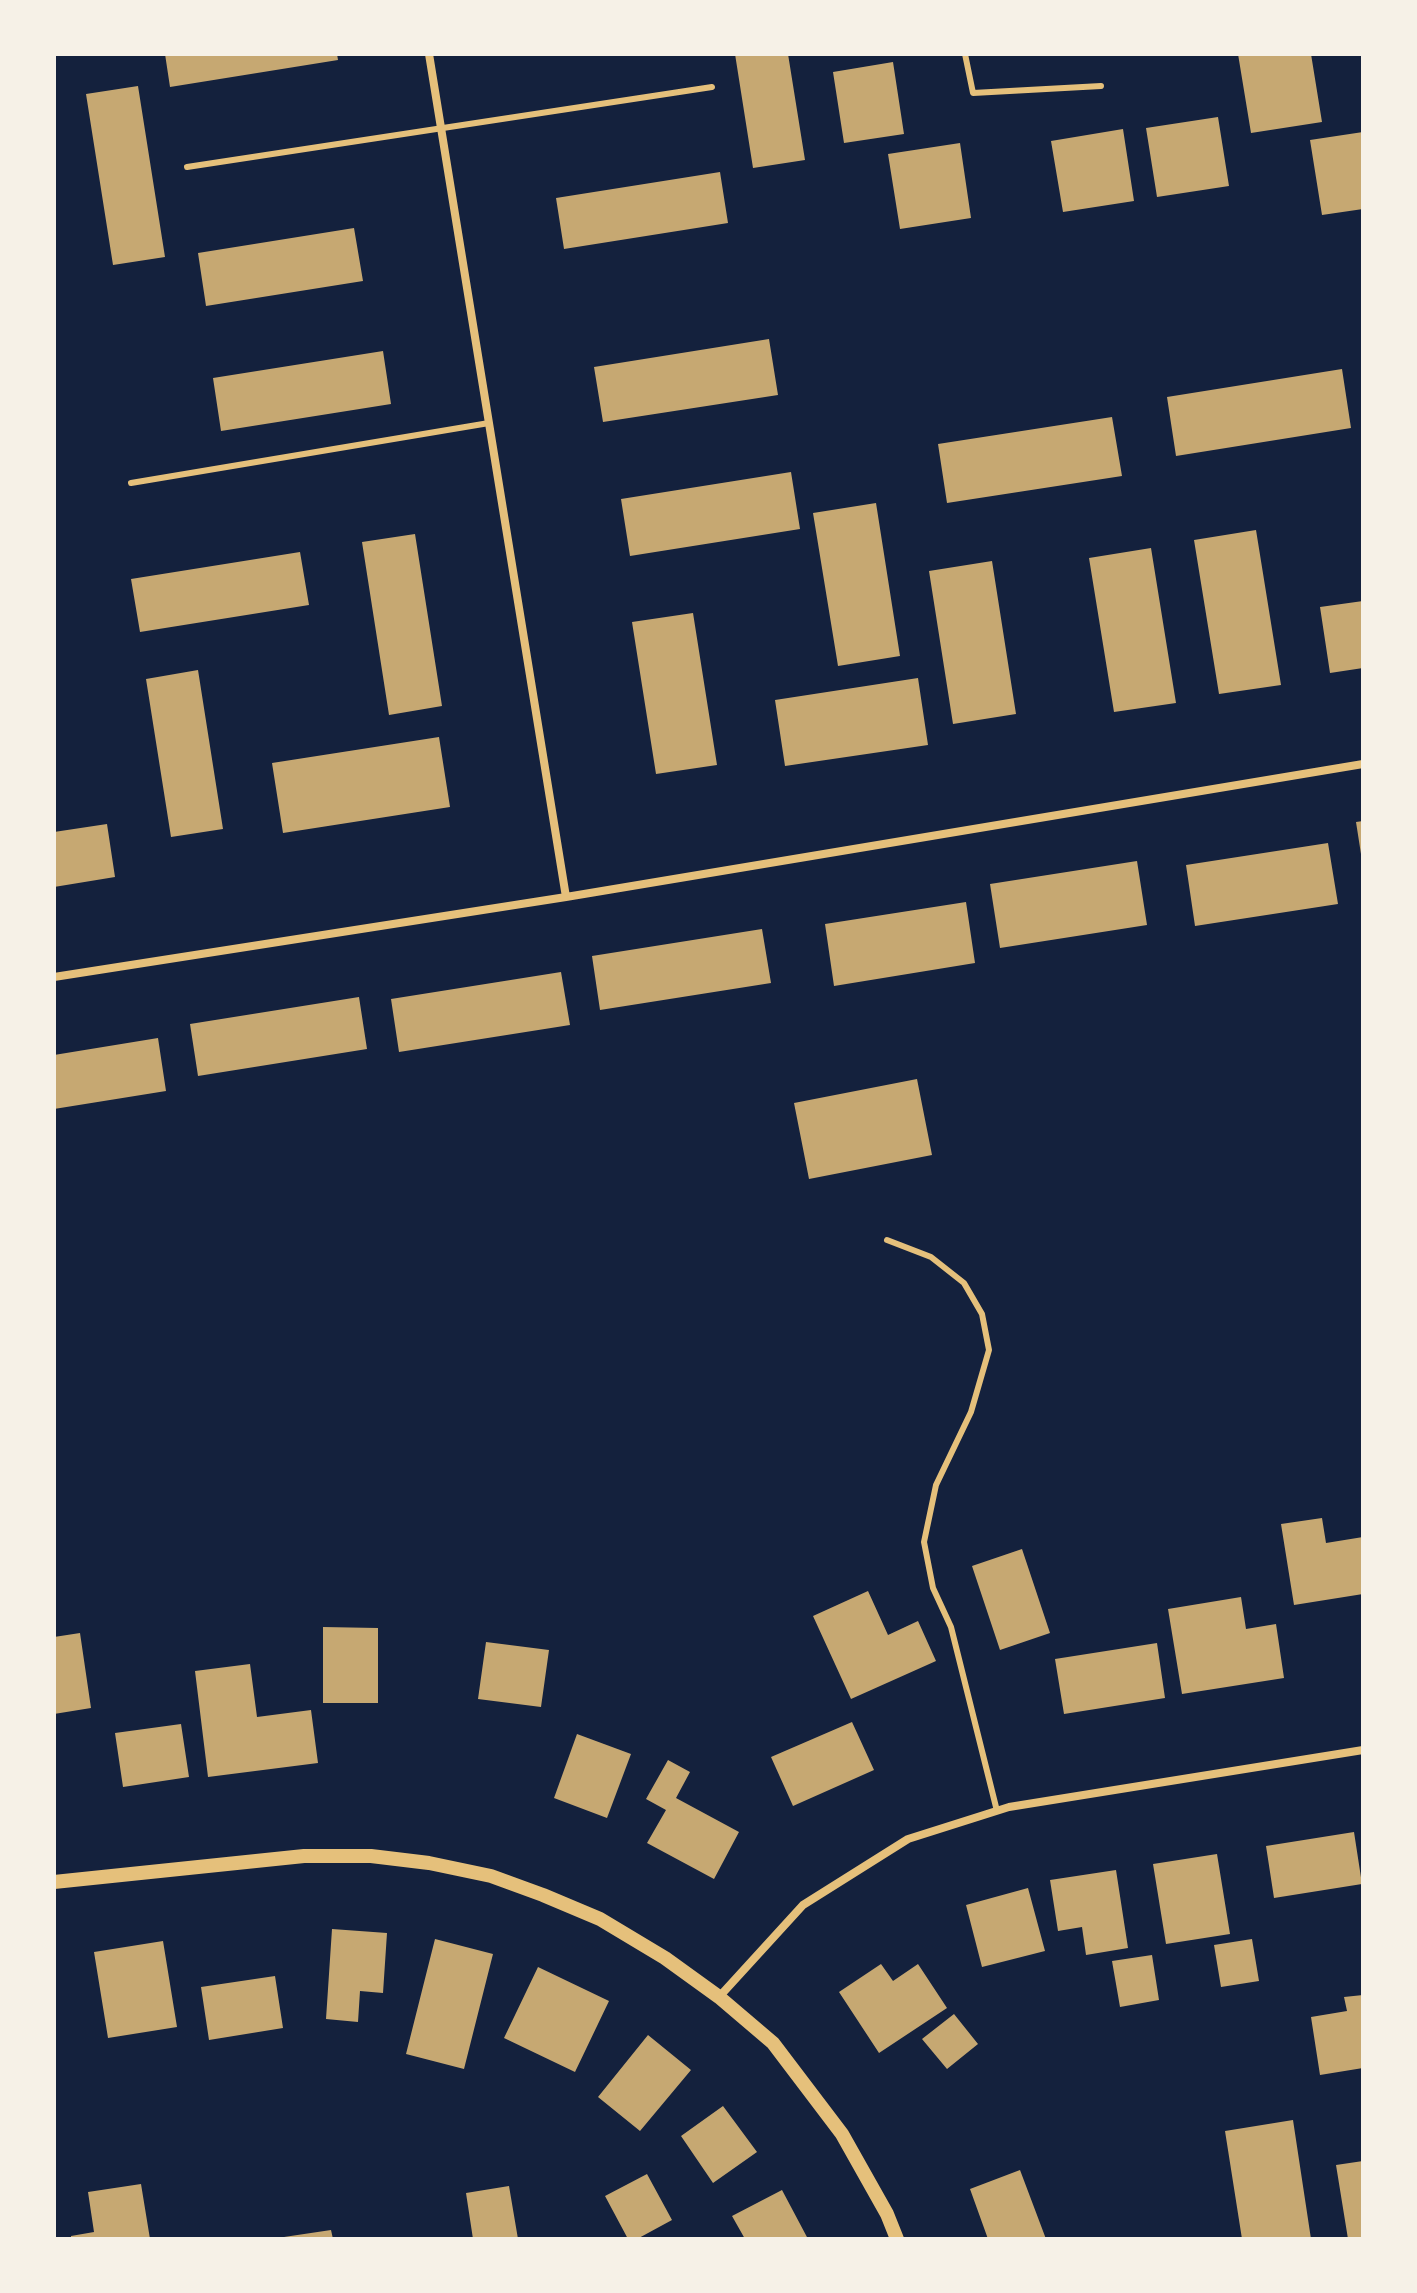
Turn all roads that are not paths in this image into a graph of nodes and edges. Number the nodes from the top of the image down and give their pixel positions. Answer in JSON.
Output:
{"nodes":[{"id":1,"x":429,"y":54,"type":"edge"},
{"id":2,"x":965,"y":54,"type":"edge"},
{"id":3,"x":1101,"y":86,"type":"dead end"},
{"id":4,"x":712,"y":87,"type":"dead end"},
{"id":5,"x":441,"y":128,"type":"junction"},
{"id":6,"x":187,"y":167,"type":"dead end"},
{"id":7,"x":489,"y":423,"type":"junction"},
{"id":8,"x":131,"y":483,"type":"dead end"},
{"id":9,"x":1363,"y":764,"type":"edge"},
{"id":10,"x":566,"y":897,"type":"junction"},
{"id":11,"x":54,"y":977,"type":"edge"},
{"id":12,"x":887,"y":1240,"type":"dead end"},
{"id":13,"x":1363,"y":1750,"type":"edge"},
{"id":14,"x":997,"y":1811,"type":"junction"},
{"id":15,"x":54,"y":1882,"type":"edge"},
{"id":16,"x":719,"y":1997,"type":"junction"},
{"id":17,"x":897,"y":2239,"type":"edge"}],
"edges":[{"from":1,"to":5,"type":"street"},
{"from":2,"to":3,"type":"lane"},
{"from":4,"to":5,"type":"lane"},
{"from":5,"to":6,"type":"lane"},
{"from":5,"to":7,"type":"street"},
{"from":7,"to":8,"type":"lane"},
{"from":7,"to":10,"type":"street"},
{"from":9,"to":10,"type":"street"},
{"from":10,"to":11,"type":"street"},
{"from":12,"to":14,"type":"lane"},
{"from":13,"to":14,"type":"street"},
{"from":14,"to":16,"type":"street"},
{"from":15,"to":16,"type":"street"},
{"from":16,"to":17,"type":"street"}]}
